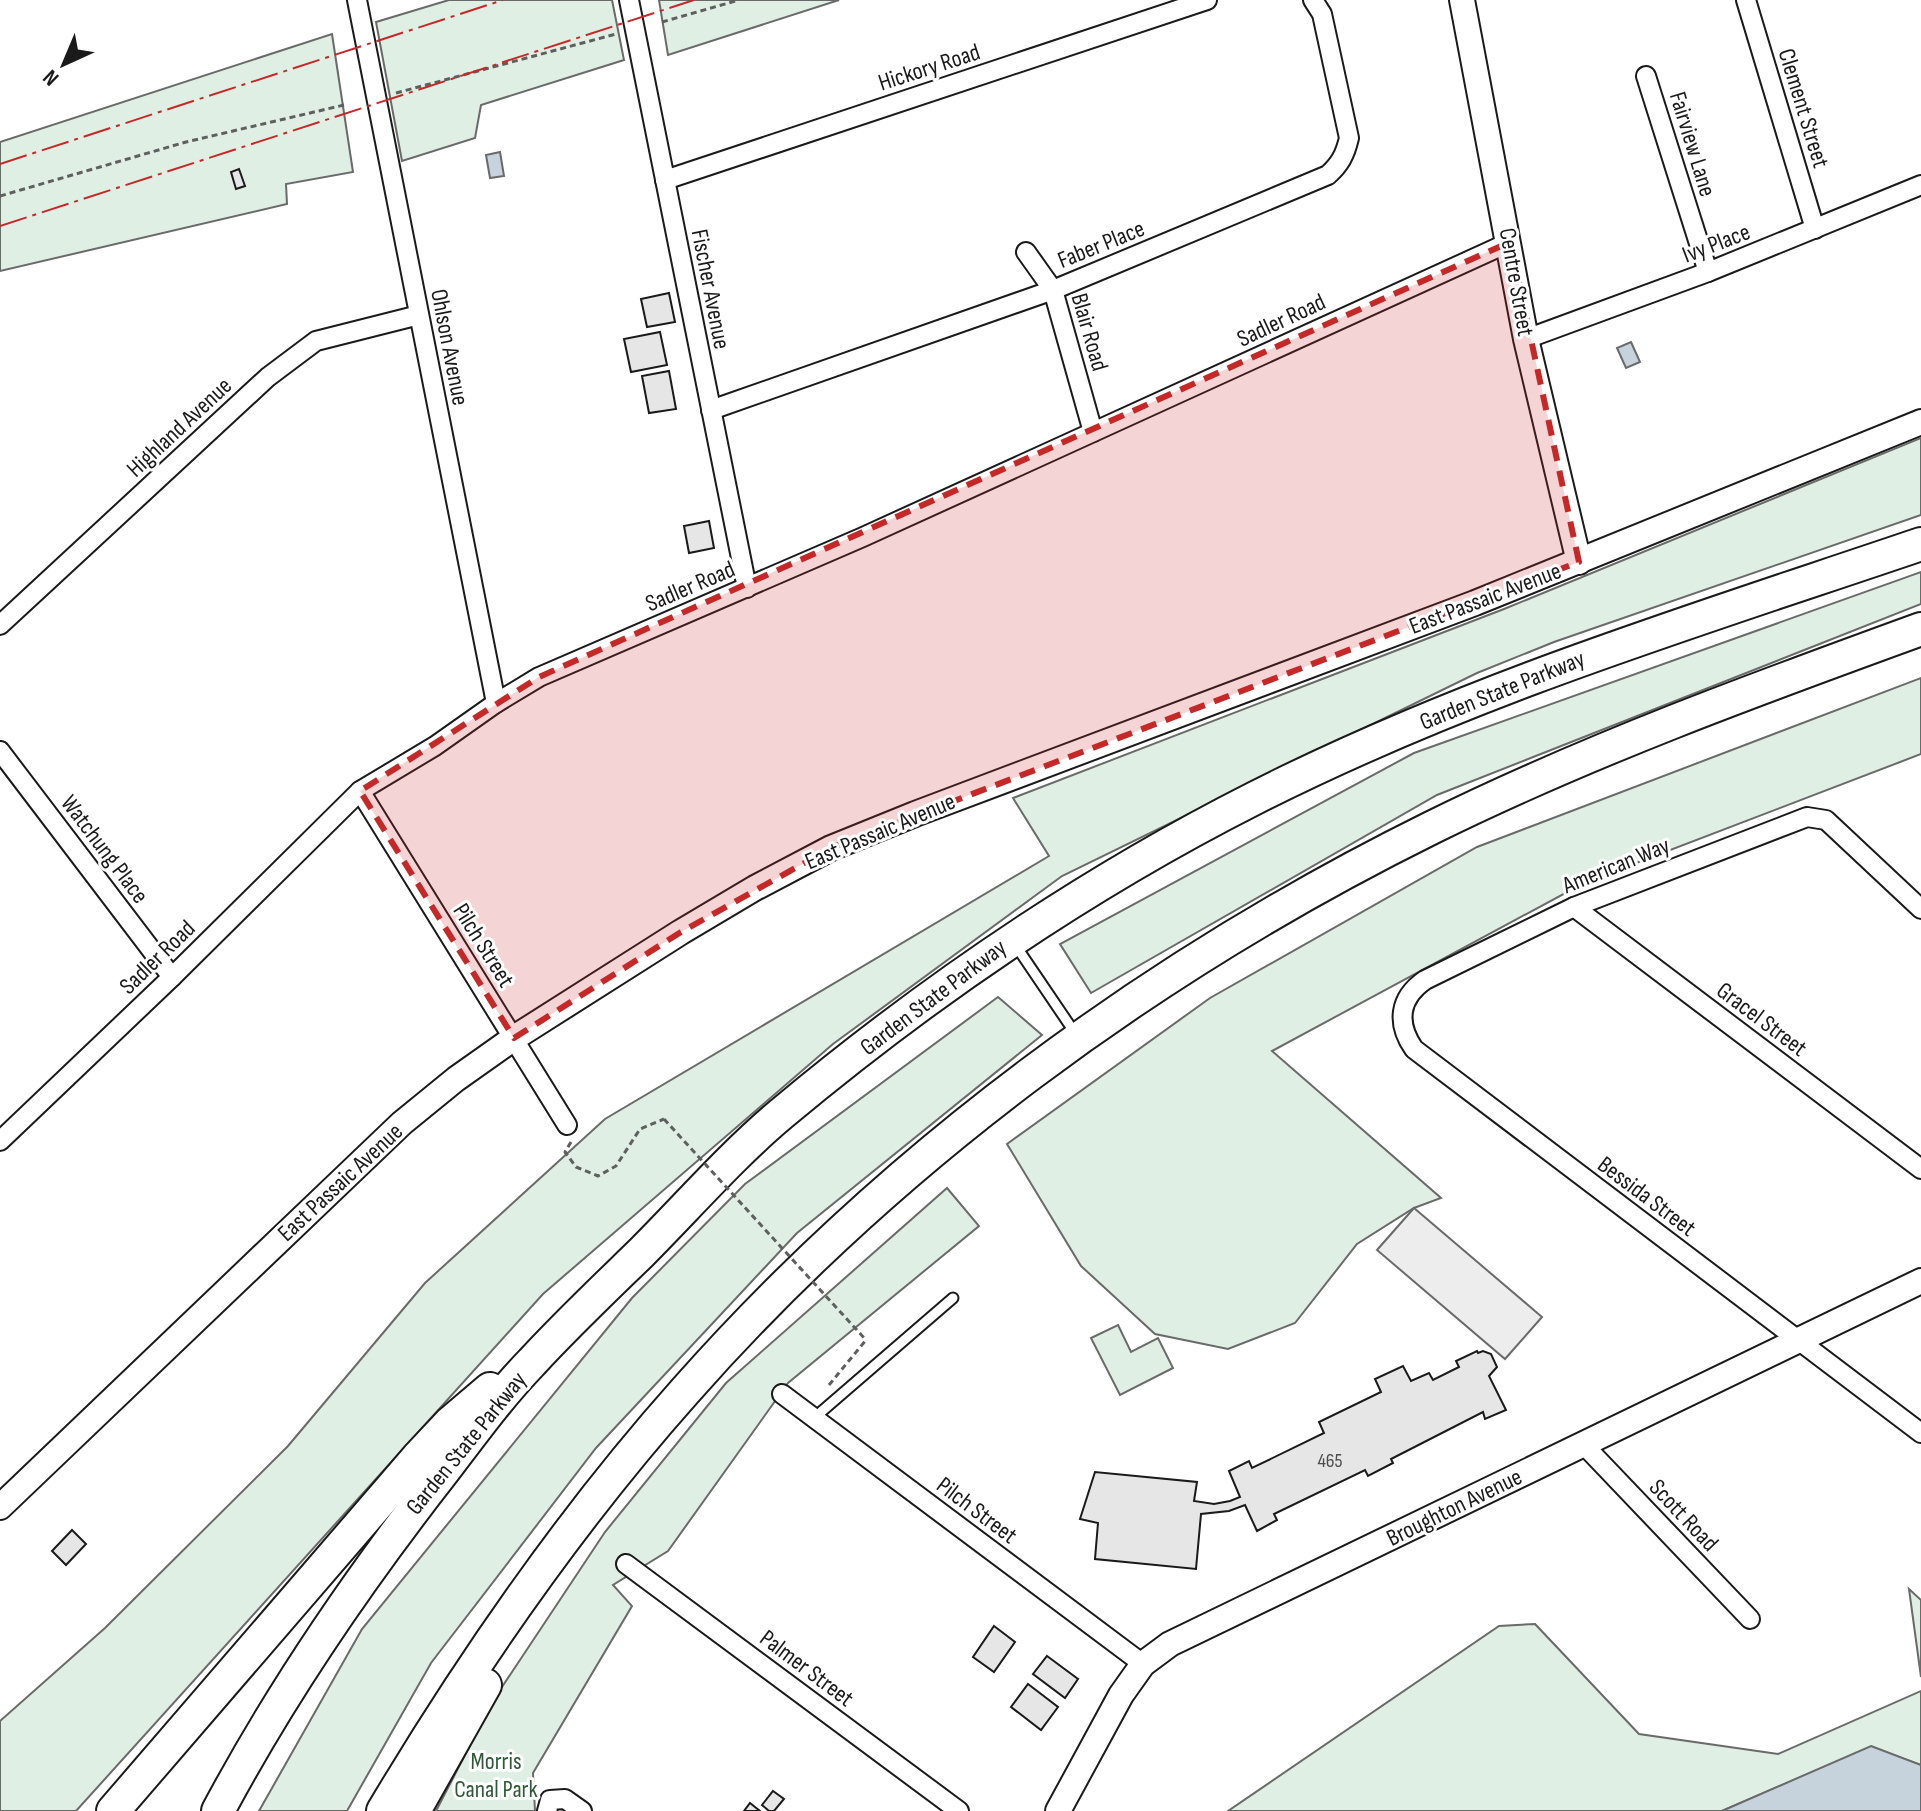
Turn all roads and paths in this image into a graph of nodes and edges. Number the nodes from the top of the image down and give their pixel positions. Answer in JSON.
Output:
{"nodes":[{"id":1,"x":357,"y":0,"type":"edge"},
{"id":2,"x":629,"y":0,"type":"edge"},
{"id":3,"x":739,"y":0,"type":"edge"},
{"id":4,"x":1207,"y":0,"type":"edge"},
{"id":5,"x":1313,"y":0,"type":"edge"},
{"id":6,"x":1462,"y":0,"type":"edge"},
{"id":7,"x":1746,"y":0,"type":"edge"},
{"id":8,"x":662,"y":22,"type":"dead end"},
{"id":9,"x":625,"y":32,"type":"dead end"},
{"id":10,"x":1646,"y":76,"type":"dead end"},
{"id":11,"x":384,"y":96,"type":"dead end"},
{"id":12,"x":344,"y":105,"type":"dead end"},
{"id":13,"x":665,"y":180,"type":"junction"},
{"id":14,"x":1921,"y":185,"type":"edge"},
{"id":15,"x":0,"y":196,"type":"edge"},
{"id":16,"x":1815,"y":229,"type":"junction"},
{"id":17,"x":1510,"y":242,"type":"junction"},
{"id":18,"x":1026,"y":252,"type":"dead end"},
{"id":19,"x":1708,"y":272,"type":"junction"},
{"id":20,"x":1053,"y":290,"type":"junction"},
{"id":21,"x":419,"y":315,"type":"junction"},
{"id":22,"x":1526,"y":339,"type":"junction"},
{"id":23,"x":711,"y":410,"type":"junction"},
{"id":24,"x":1921,"y":422,"type":"edge"},
{"id":25,"x":1093,"y":432,"type":"junction"},
{"id":26,"x":1921,"y":544,"type":"edge"},
{"id":27,"x":1579,"y":562,"type":"junction"},
{"id":28,"x":747,"y":588,"type":"junction"},
{"id":29,"x":0,"y":625,"type":"edge"},
{"id":30,"x":1921,"y":629,"type":"edge"},
{"id":31,"x":496,"y":703,"type":"junction"},
{"id":32,"x":0,"y":751,"type":"edge"},
{"id":33,"x":360,"y":791,"type":"junction"},
{"id":34,"x":1574,"y":907,"type":"junction"},
{"id":35,"x":1921,"y":909,"type":"edge"},
{"id":36,"x":1011,"y":939,"type":"junction"},
{"id":37,"x":172,"y":977,"type":"junction"},
{"id":38,"x":1430,"y":978,"type":"joint"},
{"id":39,"x":514,"y":1038,"type":"junction"},
{"id":40,"x":1079,"y":1039,"type":"junction"},
{"id":41,"x":567,"y":1125,"type":"joint"},
{"id":42,"x":0,"y":1141,"type":"edge"},
{"id":43,"x":1921,"y":1169,"type":"edge"},
{"id":44,"x":1921,"y":1281,"type":"edge"},
{"id":45,"x":953,"y":1298,"type":"dead end"},
{"id":46,"x":1799,"y":1341,"type":"junction"},
{"id":47,"x":530,"y":1363,"type":"junction"},
{"id":48,"x":782,"y":1394,"type":"dead end"},
{"id":49,"x":810,"y":1415,"type":"junction"},
{"id":50,"x":1921,"y":1433,"type":"edge"},
{"id":51,"x":1584,"y":1445,"type":"junction"},
{"id":52,"x":598,"y":1494,"type":"junction"},
{"id":53,"x":0,"y":1507,"type":"edge"},
{"id":54,"x":626,"y":1564,"type":"dead end"},
{"id":55,"x":1750,"y":1619,"type":"dead end"},
{"id":56,"x":1143,"y":1664,"type":"junction"},
{"id":57,"x":549,"y":1806,"type":"edge"},
{"id":58,"x":113,"y":1811,"type":"edge"},
{"id":59,"x":218,"y":1811,"type":"edge"},
{"id":60,"x":383,"y":1811,"type":"edge"},
{"id":61,"x":414,"y":1811,"type":"edge"},
{"id":62,"x":582,"y":1811,"type":"edge"},
{"id":63,"x":959,"y":1811,"type":"edge"},
{"id":64,"x":1058,"y":1811,"type":"edge"}],
"edges":[{"from":1,"to":21,"type":"street","name":"Ohlson Avenue"},
{"from":2,"to":13,"type":"street","name":"Fischer Avenue"},
{"from":3,"to":8,"type":"path"},
{"from":4,"to":13,"type":"street","name":"Hickory Road"},
{"from":5,"to":20,"type":"street","name":"Faber Place"},
{"from":6,"to":17,"type":"main road","name":"Centre Street"},
{"from":7,"to":16,"type":"street","name":"Clement Street"},
{"from":9,"to":11,"type":"path"},
{"from":10,"to":19,"type":"street","name":"Fairview Lane"},
{"from":12,"to":15,"type":"path"},
{"from":13,"to":23,"type":"street","name":"Fischer Avenue"},
{"from":14,"to":16,"type":"street","name":"Ivy Place"},
{"from":16,"to":19,"type":"street","name":"Ivy Place"},
{"from":17,"to":22,"type":"main road","name":"Centre Street"},
{"from":17,"to":25,"type":"street","name":"Sadler Road"},
{"from":18,"to":20,"type":"street","name":"Blair Road"},
{"from":19,"to":22,"type":"street","name":"Ivy Place"},
{"from":20,"to":23,"type":"street","name":"Faber Place"},
{"from":20,"to":25,"type":"street","name":"Blair Road"},
{"from":21,"to":29,"type":"street","name":"Highland Avenue"},
{"from":21,"to":31,"type":"street","name":"Ohlson Avenue"},
{"from":22,"to":27,"type":"main road","name":"Centre Street"},
{"from":23,"to":28,"type":"street","name":"Fischer Avenue"},
{"from":24,"to":27,"type":"main road","name":"East Passaic Avenue"},
{"from":25,"to":28,"type":"street","name":"Sadler Road"},
{"from":26,"to":36,"type":"highway","name":"Garden State Parkway"},
{"from":27,"to":39,"type":"main road","name":"East Passaic Avenue"},
{"from":28,"to":31,"type":"street","name":"Sadler Road"},
{"from":30,"to":40,"type":"highway"},
{"from":31,"to":33,"type":"street","name":"Sadler Road"},
{"from":32,"to":37,"type":"street","name":"Watchung Place"},
{"from":33,"to":37,"type":"street","name":"Sadler Road"},
{"from":33,"to":39,"type":"street","name":"Pilch Street"},
{"from":34,"to":35,"type":"street","name":"American Way"},
{"from":34,"to":38,"type":"street","name":"American Way"},
{"from":34,"to":43,"type":"street","name":"Gracel Street"},
{"from":36,"to":40,"type":"lane"},
{"from":36,"to":47,"type":"highway","name":"Garden State Parkway"},
{"from":37,"to":42,"type":"street","name":"Sadler Road"},
{"from":38,"to":46,"type":"street","name":"Bessida Street"},
{"from":39,"to":41,"type":"street","name":"Pilch Street"},
{"from":39,"to":53,"type":"main road","name":"East Passaic Avenue"},
{"from":40,"to":52,"type":"highway"},
{"from":41,"to":49,"type":"path","bridge":true},
{"from":44,"to":46,"type":"main road","name":"Broughton Avenue"},
{"from":45,"to":49,"type":"lane"},
{"from":46,"to":50,"type":"street","name":"Bessida Street"},
{"from":46,"to":51,"type":"main road","name":"Broughton Avenue"},
{"from":47,"to":58,"type":"highway"},
{"from":47,"to":59,"type":"highway","name":"Garden State Parkway"},
{"from":48,"to":49,"type":"street","name":"Pilch Street"},
{"from":49,"to":56,"type":"street","name":"Pilch Street"},
{"from":51,"to":55,"type":"street","name":"Scott Road"},
{"from":51,"to":56,"type":"main road","name":"Broughton Avenue"},
{"from":52,"to":60,"type":"highway"},
{"from":52,"to":61,"type":"highway"},
{"from":54,"to":63,"type":"street","name":"Palmer Street"},
{"from":56,"to":64,"type":"main road","name":"Broughton Avenue"},
{"from":57,"to":62,"type":"street"}]}
